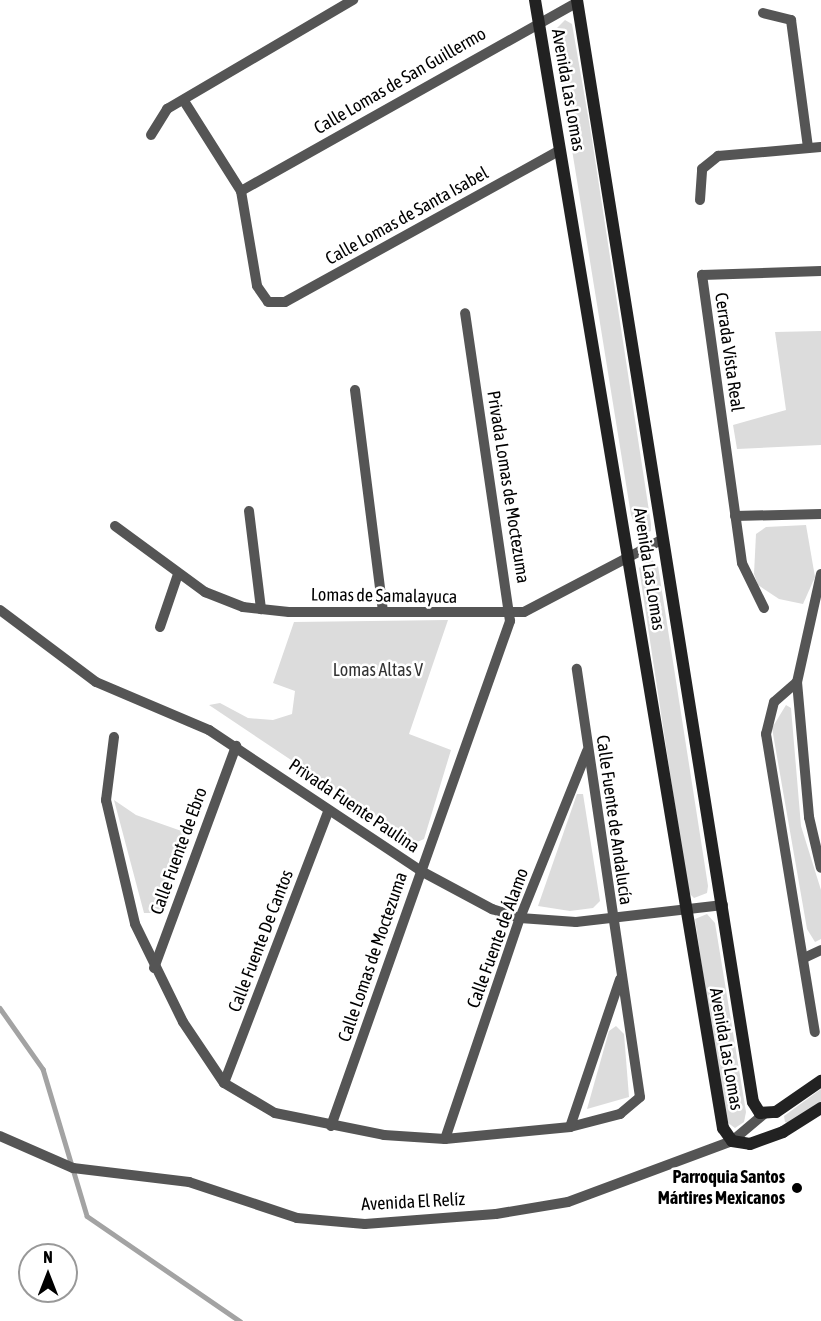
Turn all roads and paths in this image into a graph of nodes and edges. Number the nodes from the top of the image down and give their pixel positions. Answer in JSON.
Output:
{"nodes":[{"id":1,"x":353,"y":0,"type":"edge"},
{"id":2,"x":535,"y":0,"type":"edge"},
{"id":3,"x":578,"y":1,"type":"edge"},
{"id":4,"x":763,"y":13,"type":"dead end"},
{"id":5,"x":538,"y":21,"type":"junction"},
{"id":6,"x":184,"y":101,"type":"junction"},
{"id":7,"x":151,"y":135,"type":"dead end"},
{"id":8,"x":821,"y":147,"type":"edge"},
{"id":9,"x":808,"y":148,"type":"junction"},
{"id":10,"x":560,"y":150,"type":"junction"},
{"id":11,"x":241,"y":191,"type":"junction"},
{"id":12,"x":700,"y":200,"type":"dead end"},
{"id":13,"x":821,"y":271,"type":"edge"},
{"id":14,"x":465,"y":313,"type":"dead end"},
{"id":15,"x":354,"y":390,"type":"dead end"},
{"id":16,"x":249,"y":511,"type":"dead end"},
{"id":17,"x":821,"y":514,"type":"edge"},
{"id":18,"x":735,"y":516,"type":"junction"},
{"id":19,"x":116,"y":526,"type":"dead end"},
{"id":20,"x":659,"y":541,"type":"junction"},
{"id":21,"x":630,"y":556,"type":"junction"},
{"id":22,"x":178,"y":574,"type":"junction"},
{"id":23,"x":821,"y":574,"type":"edge"},
{"id":24,"x":764,"y":608,"type":"dead end"},
{"id":25,"x":261,"y":609,"type":"junction"},
{"id":26,"x":0,"y":610,"type":"edge"},
{"id":27,"x":383,"y":611,"type":"junction"},
{"id":28,"x":510,"y":613,"type":"junction"},
{"id":29,"x":160,"y":627,"type":"dead end"},
{"id":30,"x":496,"y":664,"type":"joint"},
{"id":31,"x":577,"y":669,"type":"dead end"},
{"id":32,"x":797,"y":682,"type":"junction"},
{"id":33,"x":114,"y":736,"type":"dead end"},
{"id":34,"x":236,"y":746,"type":"junction"},
{"id":35,"x":587,"y":750,"type":"junction"},
{"id":36,"x":329,"y":810,"type":"junction"},
{"id":37,"x":821,"y":868,"type":"edge"},
{"id":38,"x":421,"y":871,"type":"junction"},
{"id":39,"x":723,"y":905,"type":"junction"},
{"id":40,"x":683,"y":909,"type":"junction"},
{"id":41,"x":520,"y":918,"type":"junction"},
{"id":42,"x":611,"y":918,"type":"junction"},
{"id":43,"x":821,"y":950,"type":"edge"},
{"id":44,"x":804,"y":958,"type":"junction"},
{"id":45,"x":154,"y":968,"type":"junction"},
{"id":46,"x":621,"y":976,"type":"junction"},
{"id":47,"x":815,"y":1032,"type":"dead end"},
{"id":48,"x":821,"y":1081,"type":"edge"},
{"id":49,"x":224,"y":1083,"type":"junction"},
{"id":50,"x":821,"y":1108,"type":"edge"},
{"id":51,"x":764,"y":1114,"type":"junction"},
{"id":52,"x":331,"y":1126,"type":"junction"},
{"id":53,"x":570,"y":1127,"type":"junction"},
{"id":54,"x":0,"y":1136,"type":"edge"},
{"id":55,"x":445,"y":1139,"type":"junction"},
{"id":56,"x":732,"y":1142,"type":"junction"}],
"edges":[{"from":1,"to":6,"type":"street"},
{"from":2,"to":5,"type":"main road","name":"Avenida Las Lomas"},
{"from":3,"to":5,"type":"street","name":"Calle Lomas de San Guillermo"},
{"from":3,"to":20,"type":"main road","name":"Avenida Las Lomas"},
{"from":4,"to":9,"type":"street"},
{"from":5,"to":10,"type":"main road","name":"Avenida Las Lomas"},
{"from":5,"to":11,"type":"street","name":"Calle Lomas de San Guillermo"},
{"from":6,"to":7,"type":"street"},
{"from":6,"to":11,"type":"street"},
{"from":8,"to":9,"type":"street"},
{"from":9,"to":12,"type":"street"},
{"from":10,"to":11,"type":"street","name":"Calle Lomas de Santa Isabel"},
{"from":10,"to":21,"type":"main road","name":"Avenida Las Lomas"},
{"from":13,"to":18,"type":"street","name":"Cerrada Vista Real"},
{"from":14,"to":28,"type":"street","name":"Privada Lomas de Moctezuma"},
{"from":15,"to":27,"type":"street"},
{"from":16,"to":25,"type":"street"},
{"from":17,"to":18,"type":"street"},
{"from":18,"to":24,"type":"street","name":"Cerrada Vista Real"},
{"from":19,"to":22,"type":"street","name":"Lomas de Samalayuca"},
{"from":20,"to":21,"type":"street","name":"Lomas de Samalayuca"},
{"from":20,"to":39,"type":"main road","name":"Avenida Las Lomas"},
{"from":21,"to":28,"type":"street","name":"Lomas de Samalayuca"},
{"from":21,"to":40,"type":"main road","name":"Avenida Las Lomas"},
{"from":22,"to":25,"type":"street","name":"Lomas de Samalayuca"},
{"from":22,"to":29,"type":"street"},
{"from":23,"to":32,"type":"street"},
{"from":25,"to":27,"type":"street","name":"Lomas de Samalayuca"},
{"from":26,"to":34,"type":"street","name":"Privada Fuente Paulina"},
{"from":27,"to":28,"type":"street","name":"Lomas de Samalayuca"},
{"from":28,"to":30,"type":"street","name":"Privada Lomas de Moctezuma"},
{"from":30,"to":38,"type":"street","name":"Calle Lomas de Moctezuma"},
{"from":31,"to":35,"type":"street","name":"Calle Fuente de Andalucía"},
{"from":32,"to":37,"type":"street"},
{"from":32,"to":44,"type":"street"},
{"from":33,"to":45,"type":"street","name":"Calle Fuente de Andalucía"},
{"from":34,"to":36,"type":"street","name":"Privada Fuente Paulina"},
{"from":34,"to":45,"type":"street","name":"Calle Fuente de Ebro"},
{"from":35,"to":41,"type":"street","name":"Calle Fuente de Álamo"},
{"from":35,"to":42,"type":"street","name":"Calle Fuente de Andalucía"},
{"from":36,"to":38,"type":"street","name":"Privada Fuente Paulina"},
{"from":36,"to":49,"type":"street","name":"Calle Fuente De Cantos"},
{"from":38,"to":41,"type":"street","name":"Privada Fuente Paulina"},
{"from":38,"to":52,"type":"street","name":"Calle Lomas de Moctezuma"},
{"from":39,"to":40,"type":"street","name":"Privada Fuente Paulina"},
{"from":39,"to":51,"type":"main road","name":"Avenida Las Lomas"},
{"from":40,"to":42,"type":"street","name":"Privada Fuente Paulina"},
{"from":40,"to":56,"type":"main road","name":"Avenida Las Lomas"},
{"from":41,"to":42,"type":"street","name":"Privada Fuente Paulina"},
{"from":41,"to":55,"type":"street","name":"Calle Fuente de Álamo"},
{"from":42,"to":46,"type":"street","name":"Calle Fuente de Andalucía"},
{"from":43,"to":44,"type":"street"},
{"from":44,"to":47,"type":"street"},
{"from":45,"to":49,"type":"street","name":"Calle Fuente de Andalucía"},
{"from":46,"to":53,"type":"street","name":"Calle Fuente de Andalucía"},
{"from":46,"to":53,"type":"street","name":"Calle Fuente de Andalucía"},
{"from":48,"to":51,"type":"main road"},
{"from":49,"to":52,"type":"street","name":"Calle Fuente de Andalucía"},
{"from":50,"to":56,"type":"main road","name":"Avenida El Relíz"},
{"from":51,"to":56,"type":"street"},
{"from":52,"to":55,"type":"street","name":"Calle Fuente de Andalucía"},
{"from":53,"to":55,"type":"street","name":"Calle Fuente de Andalucía"},
{"from":54,"to":56,"type":"street","name":"Avenida El Relíz"}]}
